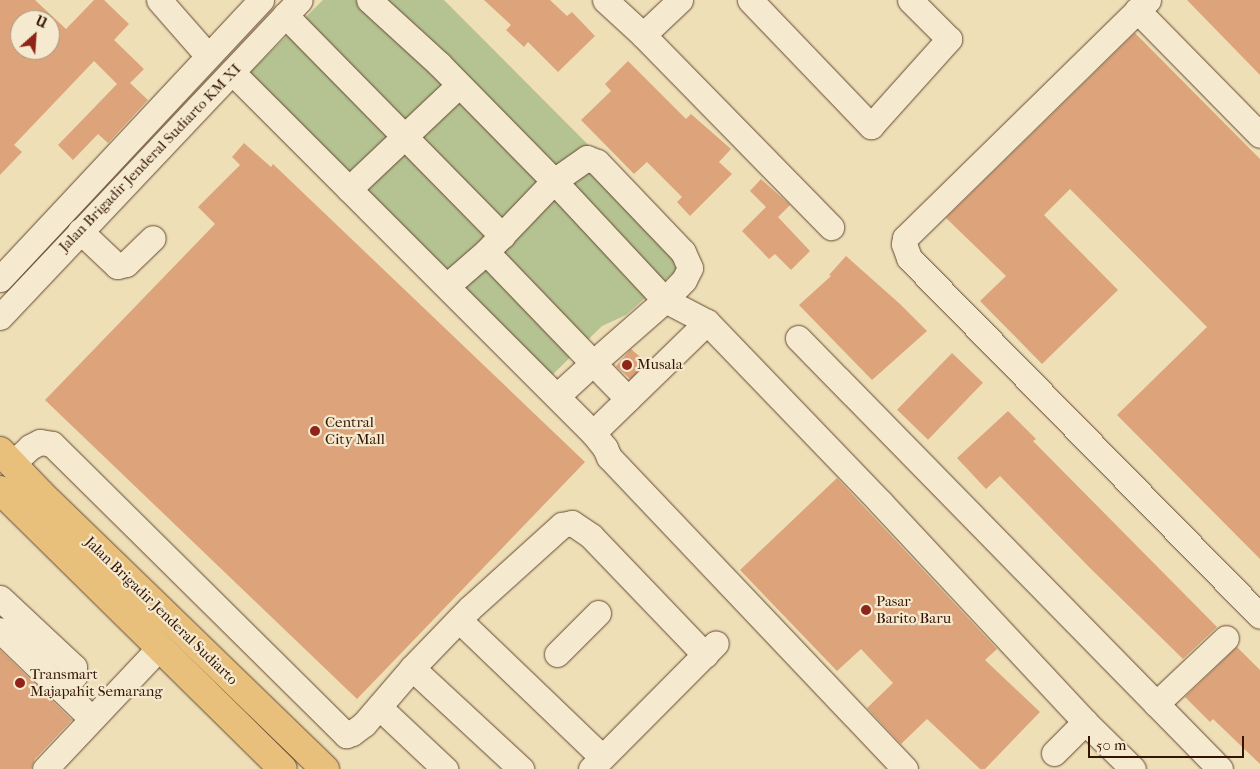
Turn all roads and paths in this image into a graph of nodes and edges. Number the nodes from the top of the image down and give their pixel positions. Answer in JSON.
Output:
{"nodes":[{"id":1,"x":160,"y":0,"type":"edge"},
{"id":2,"x":261,"y":0,"type":"edge"},
{"id":3,"x":369,"y":0,"type":"edge"},
{"id":4,"x":605,"y":0,"type":"edge"},
{"id":5,"x":680,"y":0,"type":"edge"},
{"id":6,"x":750,"y":0,"type":"edge"},
{"id":7,"x":910,"y":0,"type":"edge"},
{"id":8,"x":1142,"y":5,"type":"edge"},
{"id":9,"x":293,"y":8,"type":"edge"},
{"id":10,"x":642,"y":35,"type":"junction"},
{"id":11,"x":208,"y":56,"type":"junction"},
{"id":12,"x":232,"y":72,"type":"junction"},
{"id":13,"x":459,"y":85,"type":"junction"},
{"id":14,"x":1260,"y":135,"type":"edge"},
{"id":15,"x":404,"y":138,"type":"junction"},
{"id":16,"x":554,"y":181,"type":"junction"},
{"id":17,"x":349,"y":189,"type":"junction"},
{"id":18,"x":831,"y":227,"type":"dead end"},
{"id":19,"x":80,"y":231,"type":"junction"},
{"id":20,"x":154,"y":238,"type":"dead end"},
{"id":21,"x":494,"y":244,"type":"junction"},
{"id":22,"x":0,"y":279,"type":"edge"},
{"id":23,"x":448,"y":286,"type":"junction"},
{"id":24,"x":665,"y":300,"type":"junction"},
{"id":25,"x":0,"y":317,"type":"edge"},
{"id":26,"x":707,"y":322,"type":"junction"},
{"id":27,"x":798,"y":338,"type":"dead end"},
{"id":28,"x":593,"y":363,"type":"junction"},
{"id":29,"x":557,"y":396,"type":"junction"},
{"id":30,"x":628,"y":399,"type":"junction"},
{"id":31,"x":593,"y":433,"type":"junction"},
{"id":32,"x":6,"y":458,"type":"edge"},
{"id":33,"x":4,"y":502,"type":"edge"},
{"id":34,"x":0,"y":598,"type":"edge"},
{"id":35,"x":598,"y":614,"type":"dead end"},
{"id":36,"x":1260,"y":616,"type":"edge"},
{"id":37,"x":459,"y":620,"type":"junction"},
{"id":38,"x":0,"y":630,"type":"edge"},
{"id":39,"x":1226,"y":638,"type":"dead end"},
{"id":40,"x":160,"y":647,"type":"junction"},
{"id":41,"x":557,"y":654,"type":"dead end"},
{"id":42,"x":412,"y":668,"type":"junction"},
{"id":43,"x":62,"y":690,"type":"junction"},
{"id":44,"x":1156,"y":704,"type":"junction"},
{"id":45,"x":379,"y":706,"type":"junction"},
{"id":46,"x":91,"y":718,"type":"junction"},
{"id":47,"x":1086,"y":722,"type":"junction"},
{"id":48,"x":1054,"y":753,"type":"dead end"},
{"id":49,"x":596,"y":763,"type":"edge"},
{"id":50,"x":45,"y":769,"type":"edge"},
{"id":51,"x":283,"y":769,"type":"edge"},
{"id":52,"x":324,"y":769,"type":"edge"},
{"id":53,"x":445,"y":769,"type":"edge"},
{"id":54,"x":521,"y":769,"type":"edge"},
{"id":55,"x":905,"y":769,"type":"edge"},
{"id":56,"x":1133,"y":769,"type":"edge"},
{"id":57,"x":1220,"y":769,"type":"edge"}],
"edges":[{"from":1,"to":11,"type":"lane"},
{"from":2,"to":11,"type":"lane","name":"Jalan Brigadir Jenderal Sudiarto KM XI"},
{"from":3,"to":13,"type":"lane"},
{"from":4,"to":10,"type":"lane"},
{"from":5,"to":10,"type":"lane"},
{"from":6,"to":7,"type":"lane"},
{"from":8,"to":14,"type":"lane"},
{"from":8,"to":36,"type":"lane"},
{"from":9,"to":12,"type":"lane","name":"Jalan Brigadir Jenderal Sudiarto KM XI"},
{"from":9,"to":15,"type":"lane"},
{"from":10,"to":18,"type":"lane"},
{"from":11,"to":22,"type":"lane","name":"Jalan Brigadir Jenderal Sudiarto KM XI"},
{"from":12,"to":17,"type":"lane"},
{"from":12,"to":19,"type":"lane","name":"Jalan Brigadir Jenderal Sudiarto KM XI"},
{"from":13,"to":15,"type":"lane"},
{"from":13,"to":16,"type":"lane"},
{"from":15,"to":17,"type":"lane"},
{"from":15,"to":21,"type":"lane"},
{"from":16,"to":21,"type":"lane"},
{"from":16,"to":24,"type":"lane"},
{"from":16,"to":24,"type":"lane"},
{"from":17,"to":23,"type":"lane"},
{"from":19,"to":20,"type":"lane"},
{"from":19,"to":25,"type":"lane","name":"Jalan Brigadir Jenderal Sudiarto KM XI"},
{"from":21,"to":23,"type":"lane"},
{"from":21,"to":28,"type":"lane"},
{"from":23,"to":29,"type":"lane"},
{"from":24,"to":26,"type":"lane"},
{"from":24,"to":28,"type":"lane"},
{"from":26,"to":30,"type":"lane"},
{"from":26,"to":47,"type":"lane"},
{"from":27,"to":44,"type":"lane"},
{"from":28,"to":29,"type":"lane"},
{"from":28,"to":30,"type":"lane"},
{"from":29,"to":31,"type":"lane"},
{"from":30,"to":31,"type":"lane"},
{"from":31,"to":55,"type":"lane"},
{"from":32,"to":45,"type":"lane"},
{"from":32,"to":52,"type":"main road","name":"Jalan Brigadir Jenderal Sudiarto"},
{"from":33,"to":40,"type":"main road","name":"Jalan Brigadir Jenderal Sudiarto"},
{"from":34,"to":43,"type":"lane"},
{"from":35,"to":41,"type":"lane"},
{"from":37,"to":42,"type":"lane"},
{"from":37,"to":49,"type":"lane"},
{"from":37,"to":49,"type":"lane"},
{"from":38,"to":43,"type":"lane"},
{"from":39,"to":44,"type":"lane"},
{"from":40,"to":46,"type":"lane"},
{"from":40,"to":51,"type":"main road","name":"Jalan Brigadir Jenderal Sudiarto"},
{"from":42,"to":45,"type":"lane"},
{"from":42,"to":54,"type":"lane"},
{"from":43,"to":46,"type":"lane"},
{"from":44,"to":57,"type":"lane"},
{"from":45,"to":53,"type":"lane"},
{"from":46,"to":50,"type":"lane"},
{"from":47,"to":48,"type":"lane"},
{"from":47,"to":56,"type":"lane"}]}
